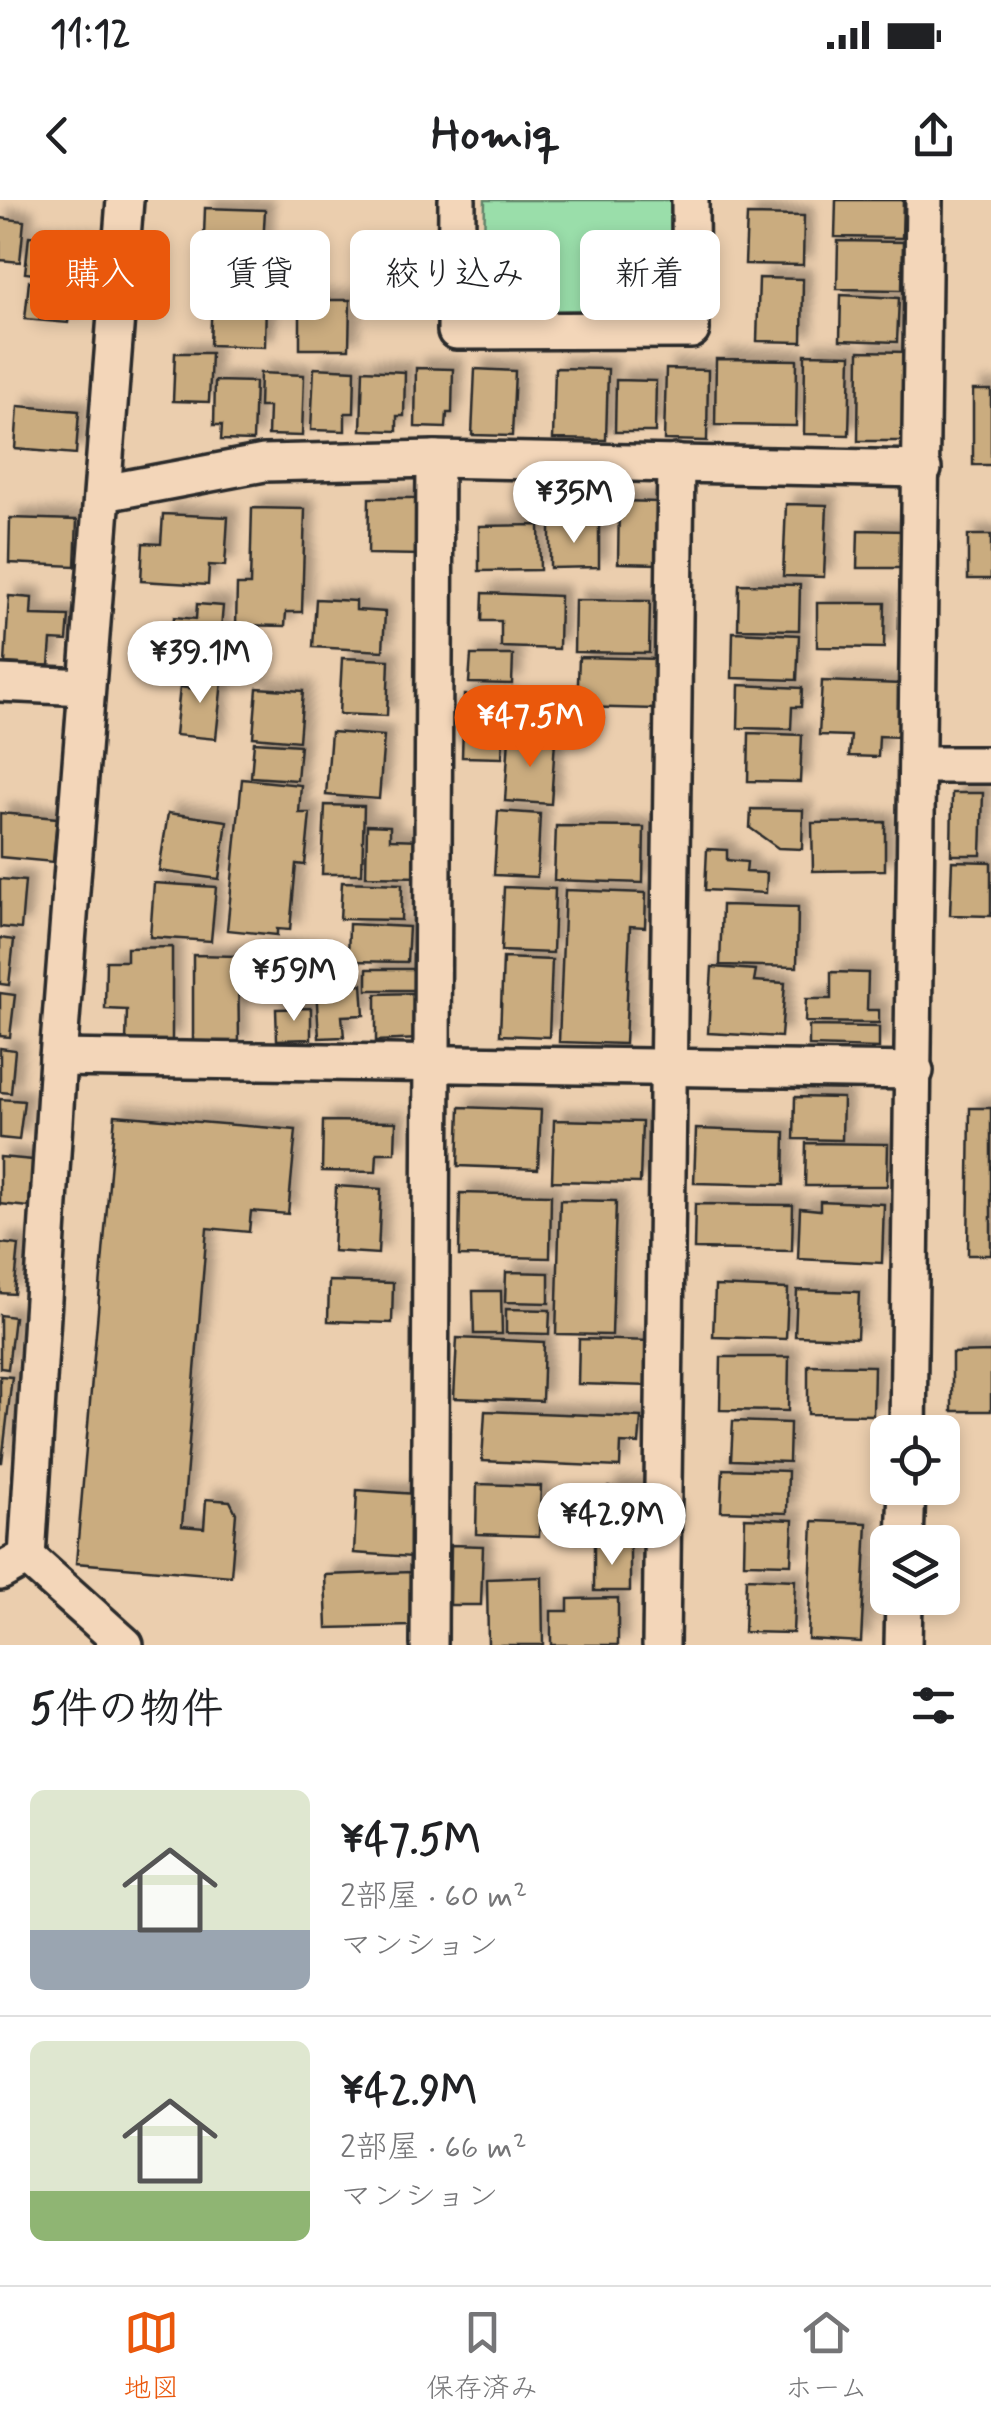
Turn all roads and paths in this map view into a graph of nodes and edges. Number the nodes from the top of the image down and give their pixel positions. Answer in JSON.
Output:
{"nodes":[{"id":1,"x":125,"y":200,"type":"edge"},
{"id":2,"x":457,"y":200,"type":"edge"},
{"id":3,"x":690,"y":200,"type":"edge"},
{"id":4,"x":924,"y":200,"type":"edge"},
{"id":5,"x":435,"y":458,"type":"junction"},
{"id":6,"x":676,"y":463,"type":"junction"},
{"id":7,"x":922,"y":469,"type":"junction"},
{"id":8,"x":104,"y":493,"type":"junction"},
{"id":9,"x":0,"y":683,"type":"edge"},
{"id":10,"x":86,"y":687,"type":"junction"},
{"id":11,"x":919,"y":764,"type":"junction"},
{"id":12,"x":991,"y":765,"type":"edge"},
{"id":13,"x":58,"y":1058,"type":"junction"},
{"id":14,"x":432,"y":1063,"type":"junction"},
{"id":15,"x":665,"y":1066,"type":"junction"},
{"id":16,"x":915,"y":1071,"type":"junction"},
{"id":17,"x":908,"y":1415,"type":"edge"},
{"id":18,"x":0,"y":1532,"type":"edge"},
{"id":19,"x":14,"y":1564,"type":"edge"},
{"id":20,"x":904,"y":1615,"type":"edge"},
{"id":21,"x":125,"y":1645,"type":"edge"},
{"id":22,"x":429,"y":1645,"type":"edge"},
{"id":23,"x":660,"y":1645,"type":"edge"},
{"id":24,"x":903,"y":1645,"type":"edge"}],
"edges":[{"from":1,"to":8,"type":"street"},
{"from":2,"to":3,"type":"street"},
{"from":4,"to":7,"type":"street"},
{"from":5,"to":6,"type":"street"},
{"from":5,"to":8,"type":"street"},
{"from":5,"to":14,"type":"street"},
{"from":6,"to":7,"type":"street"},
{"from":6,"to":15,"type":"street"},
{"from":7,"to":11,"type":"street"},
{"from":8,"to":10,"type":"street"},
{"from":9,"to":10,"type":"street"},
{"from":10,"to":13,"type":"street"},
{"from":11,"to":12,"type":"street"},
{"from":11,"to":16,"type":"street"},
{"from":13,"to":14,"type":"street"},
{"from":13,"to":19,"type":"street"},
{"from":14,"to":15,"type":"street"},
{"from":14,"to":22,"type":"street"},
{"from":15,"to":16,"type":"street"},
{"from":15,"to":23,"type":"street"},
{"from":16,"to":17,"type":"street"},
{"from":18,"to":19,"type":"street"},
{"from":19,"to":21,"type":"street"},
{"from":20,"to":24,"type":"street"}]}
